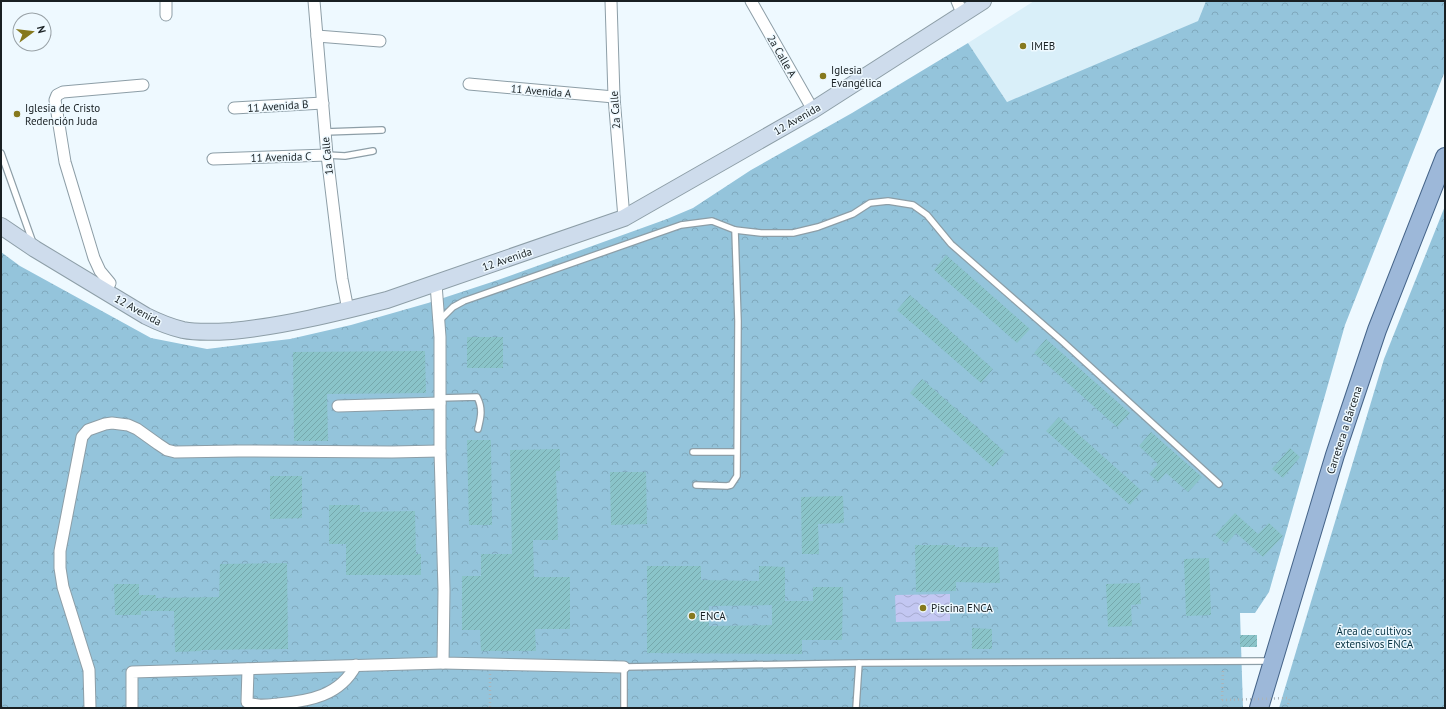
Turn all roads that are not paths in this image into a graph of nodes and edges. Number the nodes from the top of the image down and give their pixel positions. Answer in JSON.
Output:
{"nodes":[{"id":1,"x":166,"y":1,"type":"edge"},
{"id":2,"x":314,"y":1,"type":"edge"},
{"id":3,"x":611,"y":1,"type":"edge"},
{"id":4,"x":751,"y":1,"type":"edge"},
{"id":5,"x":983,"y":1,"type":"edge"},
{"id":6,"x":960,"y":7,"type":"edge"},
{"id":7,"x":166,"y":15,"type":"dead end"},
{"id":8,"x":317,"y":36,"type":"junction"},
{"id":9,"x":380,"y":41,"type":"dead end"},
{"id":10,"x":469,"y":84,"type":"dead end"},
{"id":11,"x":143,"y":85,"type":"dead end"},
{"id":12,"x":614,"y":97,"type":"junction"},
{"id":13,"x":323,"y":103,"type":"junction"},
{"id":14,"x":234,"y":108,"type":"dead end"},
{"id":15,"x":813,"y":110,"type":"junction"},
{"id":16,"x":382,"y":130,"type":"dead end"},
{"id":17,"x":325,"y":132,"type":"junction"},
{"id":18,"x":373,"y":151,"type":"dead end"},
{"id":19,"x":1,"y":153,"type":"edge"},
{"id":20,"x":327,"y":155,"type":"junction"},
{"id":21,"x":1445,"y":157,"type":"edge"},
{"id":22,"x":213,"y":159,"type":"dead end"},
{"id":23,"x":624,"y":218,"type":"junction"},
{"id":24,"x":1,"y":226,"type":"edge"},
{"id":25,"x":735,"y":230,"type":"junction"},
{"id":26,"x":35,"y":249,"type":"junction"},
{"id":27,"x":436,"y":284,"type":"junction"},
{"id":28,"x":106,"y":292,"type":"junction"},
{"id":29,"x":348,"y":310,"type":"junction"},
{"id":30,"x":439,"y":321,"type":"junction"},
{"id":31,"x":440,"y":401,"type":"junction"},
{"id":32,"x":338,"y":406,"type":"dead end"},
{"id":33,"x":478,"y":429,"type":"dead end"},
{"id":34,"x":440,"y":451,"type":"junction"},
{"id":35,"x":693,"y":452,"type":"dead end"},
{"id":36,"x":736,"y":452,"type":"junction"},
{"id":37,"x":1219,"y":484,"type":"dead end"},
{"id":38,"x":696,"y":485,"type":"dead end"},
{"id":39,"x":1273,"y":661,"type":"junction"},
{"id":40,"x":443,"y":663,"type":"junction"},
{"id":41,"x":859,"y":663,"type":"junction"},
{"id":42,"x":356,"y":666,"type":"junction"},
{"id":43,"x":624,"y":667,"type":"junction"},
{"id":44,"x":248,"y":669,"type":"junction"},
{"id":45,"x":90,"y":708,"type":"edge"},
{"id":46,"x":132,"y":708,"type":"edge"},
{"id":47,"x":624,"y":708,"type":"edge"},
{"id":48,"x":856,"y":708,"type":"edge"},
{"id":49,"x":1259,"y":708,"type":"edge"}],
"edges":[{"from":1,"to":7,"type":"street"},
{"from":2,"to":8,"type":"street","name":"1a Calle"},
{"from":3,"to":12,"type":"street","name":"2a Calle"},
{"from":4,"to":15,"type":"street","name":"2a Calle A"},
{"from":5,"to":6,"type":"main road","name":"12 Avenida"},
{"from":6,"to":15,"type":"main road","name":"12 Avenida"},
{"from":8,"to":9,"type":"street"},
{"from":8,"to":13,"type":"street","name":"1a Calle"},
{"from":10,"to":12,"type":"street","name":"11 Avenida A"},
{"from":11,"to":28,"type":"street"},
{"from":12,"to":23,"type":"street","name":"2a Calle"},
{"from":13,"to":14,"type":"street","name":"11 Avenida B"},
{"from":13,"to":17,"type":"street","name":"1a Calle"},
{"from":15,"to":23,"type":"main road","name":"12 Avenida"},
{"from":16,"to":17,"type":"lane"},
{"from":17,"to":20,"type":"street","name":"1a Calle"},
{"from":18,"to":20,"type":"lane","name":"11 Avenida C"},
{"from":19,"to":26,"type":"lane"},
{"from":20,"to":22,"type":"street","name":"11 Avenida C"},
{"from":20,"to":29,"type":"street","name":"1a Calle"},
{"from":21,"to":39,"type":"main road","name":"Carretera a Bárcena"},
{"from":23,"to":27,"type":"main road","name":"12 Avenida"},
{"from":24,"to":26,"type":"main road","name":"12 Avenida"},
{"from":25,"to":30,"type":"lane"},
{"from":25,"to":36,"type":"lane"},
{"from":25,"to":37,"type":"lane"},
{"from":26,"to":28,"type":"main road","name":"12 Avenida"},
{"from":27,"to":29,"type":"main road","name":"12 Avenida"},
{"from":27,"to":30,"type":"street"},
{"from":28,"to":29,"type":"main road","name":"12 Avenida"},
{"from":30,"to":31,"type":"street"},
{"from":31,"to":32,"type":"street"},
{"from":31,"to":33,"type":"lane"},
{"from":31,"to":34,"type":"street"},
{"from":34,"to":40,"type":"street"},
{"from":34,"to":45,"type":"street"},
{"from":35,"to":36,"type":"lane"},
{"from":36,"to":38,"type":"lane"},
{"from":39,"to":41,"type":"lane"},
{"from":39,"to":49,"type":"main road","name":"Carretera a Bárcena"},
{"from":40,"to":42,"type":"street"},
{"from":40,"to":43,"type":"street"},
{"from":41,"to":43,"type":"lane"},
{"from":41,"to":48,"type":"lane"},
{"from":42,"to":44,"type":"street"},
{"from":42,"to":44,"type":"street"},
{"from":43,"to":47,"type":"lane"},
{"from":44,"to":46,"type":"street"}]}
